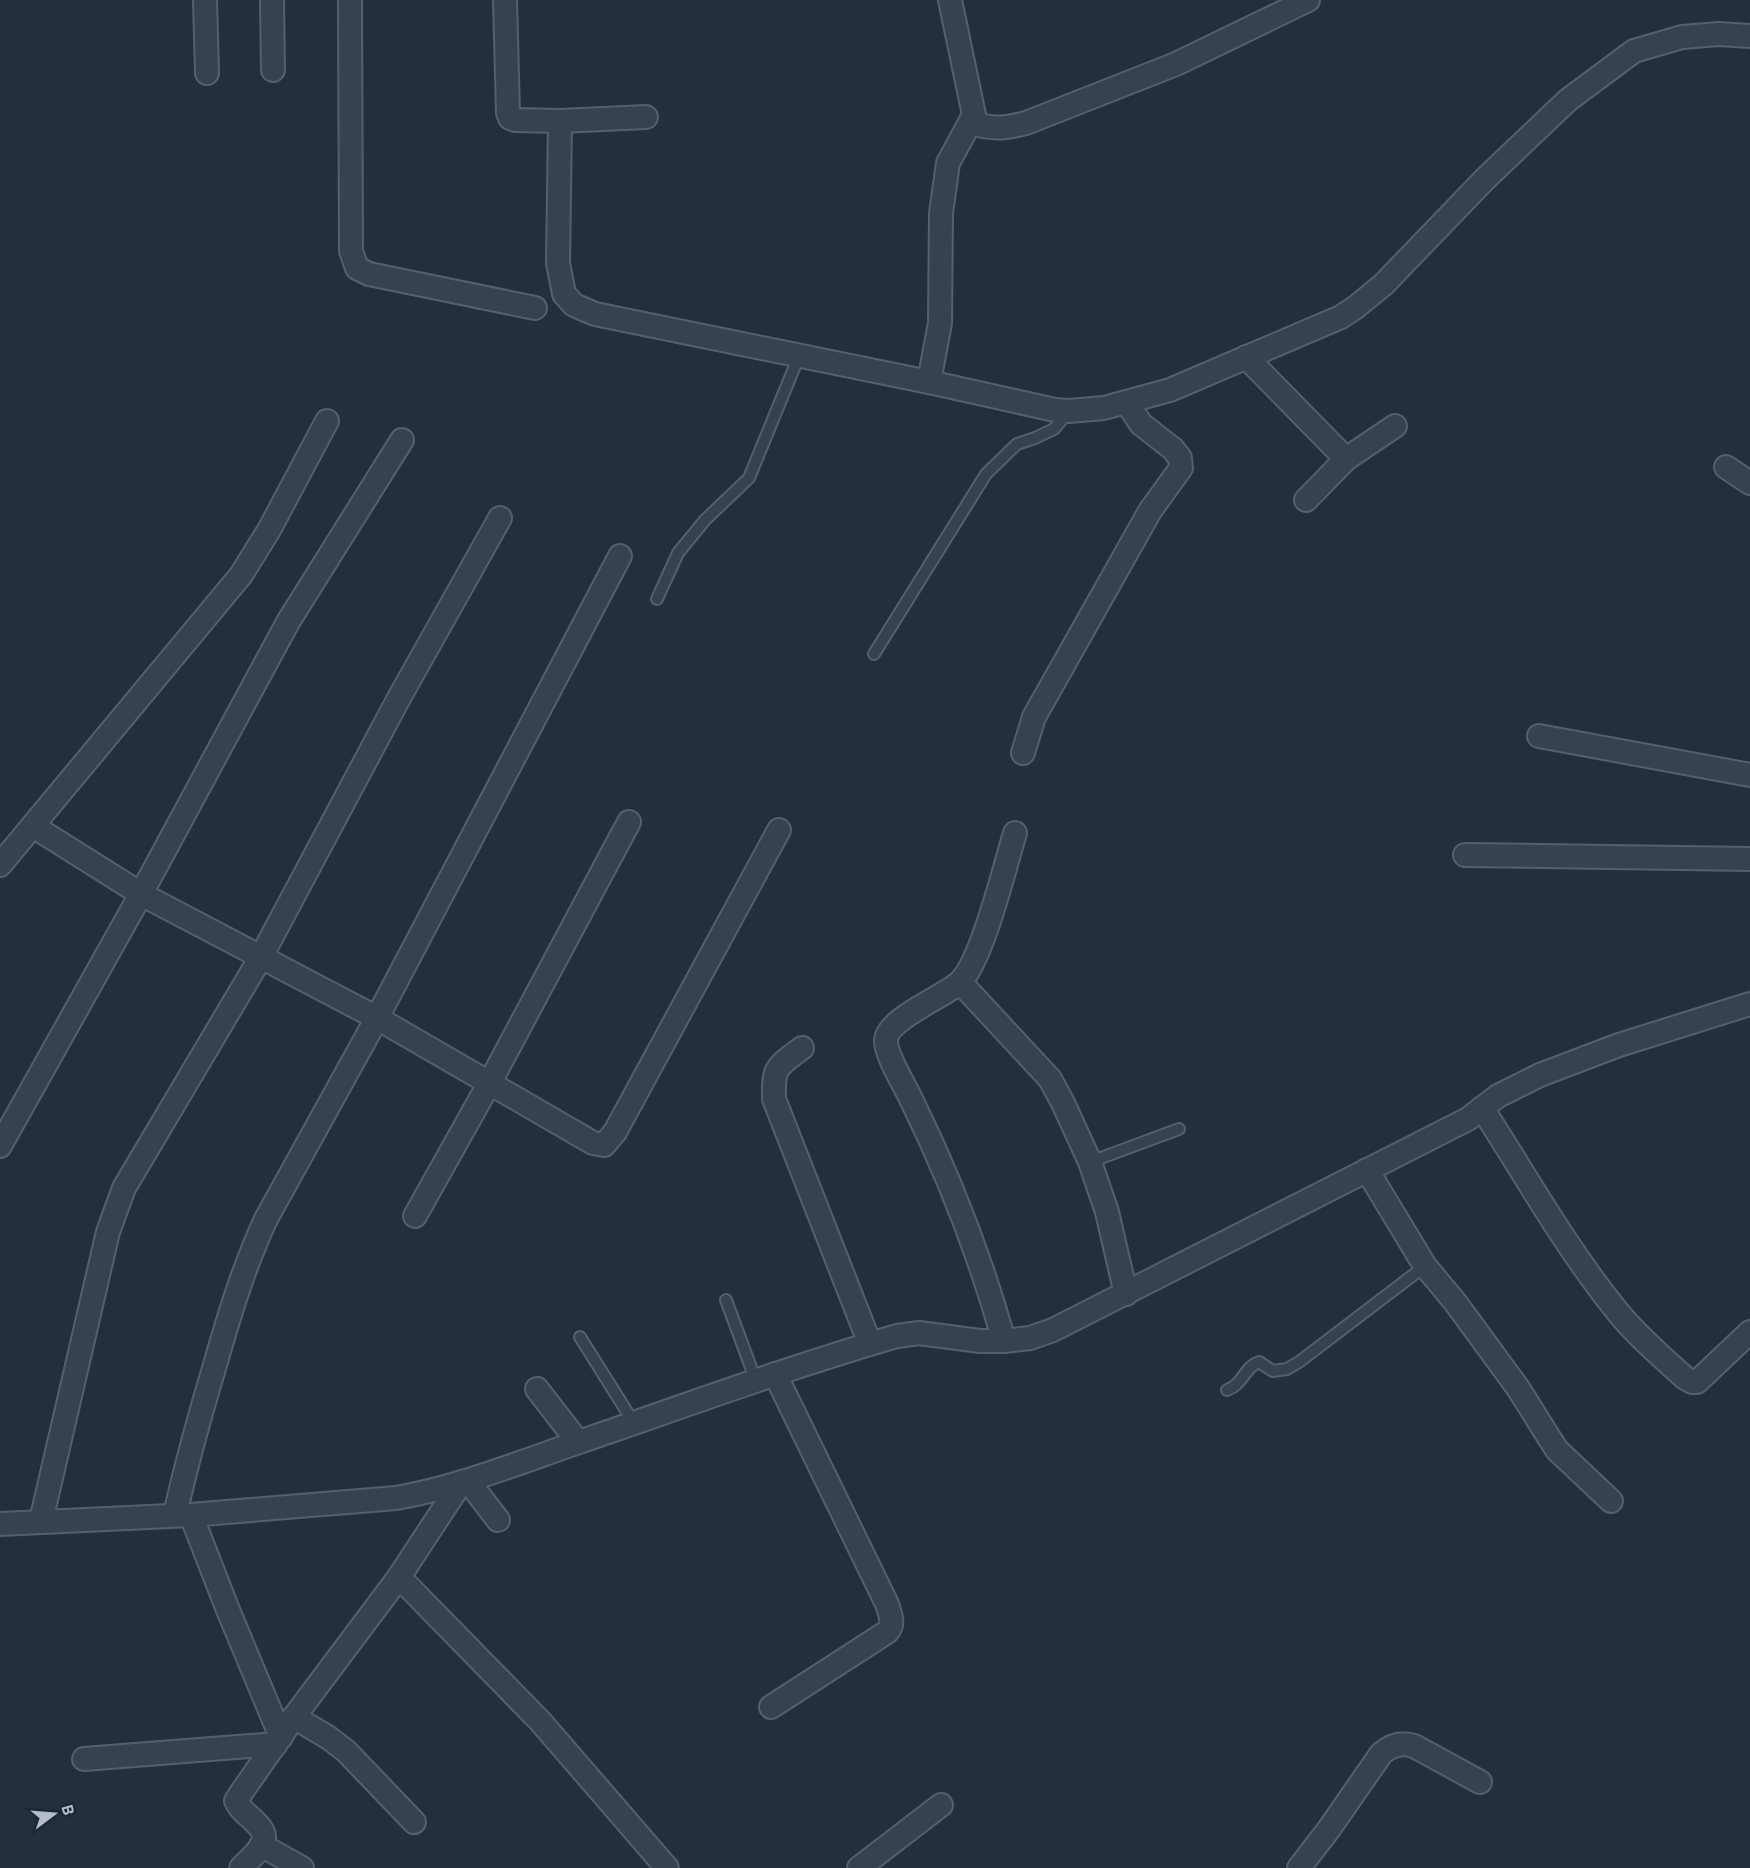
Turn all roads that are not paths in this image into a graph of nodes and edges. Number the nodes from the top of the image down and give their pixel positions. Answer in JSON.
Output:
{"nodes":[{"id":1,"x":205,"y":0,"type":"edge"},
{"id":2,"x":272,"y":0,"type":"edge"},
{"id":3,"x":350,"y":0,"type":"edge"},
{"id":4,"x":505,"y":0,"type":"edge"},
{"id":5,"x":950,"y":0,"type":"edge"},
{"id":6,"x":1308,"y":0,"type":"edge"},
{"id":7,"x":1750,"y":36,"type":"edge"},
{"id":8,"x":273,"y":70,"type":"dead end"},
{"id":9,"x":207,"y":73,"type":"dead end"},
{"id":10,"x":646,"y":117,"type":"dead end"},
{"id":11,"x":560,"y":121,"type":"junction"},
{"id":12,"x":970,"y":123,"type":"junction"},
{"id":13,"x":535,"y":309,"type":"dead end"},
{"id":14,"x":799,"y":356,"type":"junction"},
{"id":15,"x":1246,"y":357,"type":"junction"},
{"id":16,"x":929,"y":381,"type":"junction"},
{"id":17,"x":1127,"y":403,"type":"junction"},
{"id":18,"x":1069,"y":411,"type":"junction"},
{"id":19,"x":327,"y":421,"type":"dead end"},
{"id":20,"x":1395,"y":426,"type":"dead end"},
{"id":21,"x":402,"y":440,"type":"dead end"},
{"id":22,"x":1346,"y":459,"type":"junction"},
{"id":23,"x":1726,"y":468,"type":"dead end"},
{"id":24,"x":1750,"y":483,"type":"edge"},
{"id":25,"x":1306,"y":500,"type":"dead end"},
{"id":26,"x":500,"y":518,"type":"dead end"},
{"id":27,"x":620,"y":556,"type":"dead end"},
{"id":28,"x":657,"y":599,"type":"dead end"},
{"id":29,"x":874,"y":654,"type":"dead end"},
{"id":30,"x":1539,"y":736,"type":"dead end"},
{"id":31,"x":1023,"y":753,"type":"dead end"},
{"id":32,"x":1750,"y":775,"type":"edge"},
{"id":33,"x":629,"y":822,"type":"dead end"},
{"id":34,"x":33,"y":826,"type":"junction"},
{"id":35,"x":779,"y":830,"type":"dead end"},
{"id":36,"x":1015,"y":833,"type":"dead end"},
{"id":37,"x":1465,"y":855,"type":"dead end"},
{"id":38,"x":1750,"y":859,"type":"edge"},
{"id":39,"x":0,"y":865,"type":"edge"},
{"id":40,"x":141,"y":894,"type":"junction"},
{"id":41,"x":261,"y":957,"type":"junction"},
{"id":42,"x":960,"y":982,"type":"junction"},
{"id":43,"x":1750,"y":1004,"type":"edge"},
{"id":44,"x":377,"y":1018,"type":"junction"},
{"id":45,"x":802,"y":1048,"type":"dead end"},
{"id":46,"x":490,"y":1082,"type":"junction"},
{"id":47,"x":1482,"y":1108,"type":"junction"},
{"id":48,"x":1179,"y":1129,"type":"dead end"},
{"id":49,"x":0,"y":1146,"type":"edge"},
{"id":50,"x":1090,"y":1162,"type":"junction"},
{"id":51,"x":1367,"y":1170,"type":"junction"},
{"id":52,"x":415,"y":1216,"type":"dead end"},
{"id":53,"x":1425,"y":1266,"type":"junction"},
{"id":54,"x":1126,"y":1294,"type":"junction"},
{"id":55,"x":726,"y":1300,"type":"dead end"},
{"id":56,"x":1750,"y":1332,"type":"edge"},
{"id":57,"x":580,"y":1337,"type":"dead end"},
{"id":58,"x":1004,"y":1341,"type":"junction"},
{"id":59,"x":870,"y":1344,"type":"junction"},
{"id":60,"x":766,"y":1378,"type":"junction"},
{"id":61,"x":537,"y":1389,"type":"dead end"},
{"id":62,"x":1227,"y":1390,"type":"dead end"},
{"id":63,"x":634,"y":1423,"type":"junction"},
{"id":64,"x":578,"y":1442,"type":"junction"},
{"id":65,"x":464,"y":1482,"type":"junction"},
{"id":66,"x":1611,"y":1501,"type":"dead end"},
{"id":67,"x":183,"y":1515,"type":"junction"},
{"id":68,"x":498,"y":1520,"type":"dead end"},
{"id":69,"x":41,"y":1521,"type":"junction"},
{"id":70,"x":0,"y":1524,"type":"edge"},
{"id":71,"x":399,"y":1577,"type":"junction"},
{"id":72,"x":771,"y":1707,"type":"dead end"},
{"id":73,"x":294,"y":1717,"type":"junction"},
{"id":74,"x":279,"y":1741,"type":"junction"},
{"id":75,"x":84,"y":1759,"type":"dead end"},
{"id":76,"x":1480,"y":1782,"type":"dead end"},
{"id":77,"x":941,"y":1805,"type":"dead end"},
{"id":78,"x":414,"y":1822,"type":"dead end"},
{"id":79,"x":261,"y":1845,"type":"junction"},
{"id":80,"x":241,"y":1868,"type":"edge"},
{"id":81,"x":302,"y":1868,"type":"edge"},
{"id":82,"x":667,"y":1868,"type":"edge"},
{"id":83,"x":859,"y":1868,"type":"edge"},
{"id":84,"x":1299,"y":1868,"type":"edge"}],
"edges":[{"from":1,"to":9,"type":"street"},
{"from":2,"to":8,"type":"street"},
{"from":3,"to":13,"type":"street"},
{"from":4,"to":11,"type":"street"},
{"from":5,"to":12,"type":"street"},
{"from":6,"to":12,"type":"street"},
{"from":7,"to":15,"type":"street"},
{"from":10,"to":11,"type":"street"},
{"from":11,"to":14,"type":"street"},
{"from":12,"to":16,"type":"street"},
{"from":14,"to":16,"type":"street"},
{"from":14,"to":28,"type":"lane"},
{"from":15,"to":17,"type":"street"},
{"from":15,"to":22,"type":"street"},
{"from":16,"to":18,"type":"street"},
{"from":17,"to":18,"type":"street"},
{"from":17,"to":31,"type":"street"},
{"from":18,"to":29,"type":"lane"},
{"from":19,"to":34,"type":"street"},
{"from":20,"to":22,"type":"street"},
{"from":21,"to":40,"type":"street"},
{"from":22,"to":25,"type":"street"},
{"from":23,"to":24,"type":"street"},
{"from":26,"to":41,"type":"street"},
{"from":27,"to":44,"type":"street"},
{"from":30,"to":32,"type":"street"},
{"from":33,"to":46,"type":"street"},
{"from":34,"to":39,"type":"street"},
{"from":34,"to":40,"type":"street"},
{"from":35,"to":46,"type":"street"},
{"from":36,"to":42,"type":"street"},
{"from":37,"to":38,"type":"street"},
{"from":40,"to":41,"type":"street"},
{"from":40,"to":49,"type":"street"},
{"from":41,"to":44,"type":"street"},
{"from":41,"to":69,"type":"street"},
{"from":42,"to":50,"type":"street"},
{"from":42,"to":58,"type":"street"},
{"from":43,"to":47,"type":"street"},
{"from":44,"to":46,"type":"street"},
{"from":44,"to":67,"type":"street"},
{"from":45,"to":59,"type":"street"},
{"from":46,"to":52,"type":"street"},
{"from":47,"to":51,"type":"street"},
{"from":47,"to":56,"type":"street"},
{"from":48,"to":50,"type":"lane"},
{"from":50,"to":54,"type":"street"},
{"from":51,"to":53,"type":"street"},
{"from":51,"to":54,"type":"street"},
{"from":53,"to":62,"type":"lane"},
{"from":53,"to":66,"type":"street"},
{"from":54,"to":58,"type":"street"},
{"from":55,"to":60,"type":"lane"},
{"from":57,"to":63,"type":"lane"},
{"from":58,"to":59,"type":"street"},
{"from":59,"to":60,"type":"street"},
{"from":60,"to":63,"type":"street"},
{"from":60,"to":72,"type":"street"},
{"from":61,"to":64,"type":"street"},
{"from":63,"to":64,"type":"street"},
{"from":64,"to":65,"type":"street"},
{"from":65,"to":67,"type":"street"},
{"from":65,"to":68,"type":"street"},
{"from":65,"to":71,"type":"street"},
{"from":67,"to":69,"type":"street"},
{"from":67,"to":74,"type":"street"},
{"from":69,"to":70,"type":"street"},
{"from":71,"to":73,"type":"street"},
{"from":71,"to":82,"type":"street"},
{"from":73,"to":74,"type":"street"},
{"from":73,"to":78,"type":"street"},
{"from":74,"to":75,"type":"street"},
{"from":74,"to":79,"type":"street"},
{"from":76,"to":84,"type":"street"},
{"from":77,"to":83,"type":"street"},
{"from":79,"to":80,"type":"street"},
{"from":79,"to":81,"type":"street"}]}
